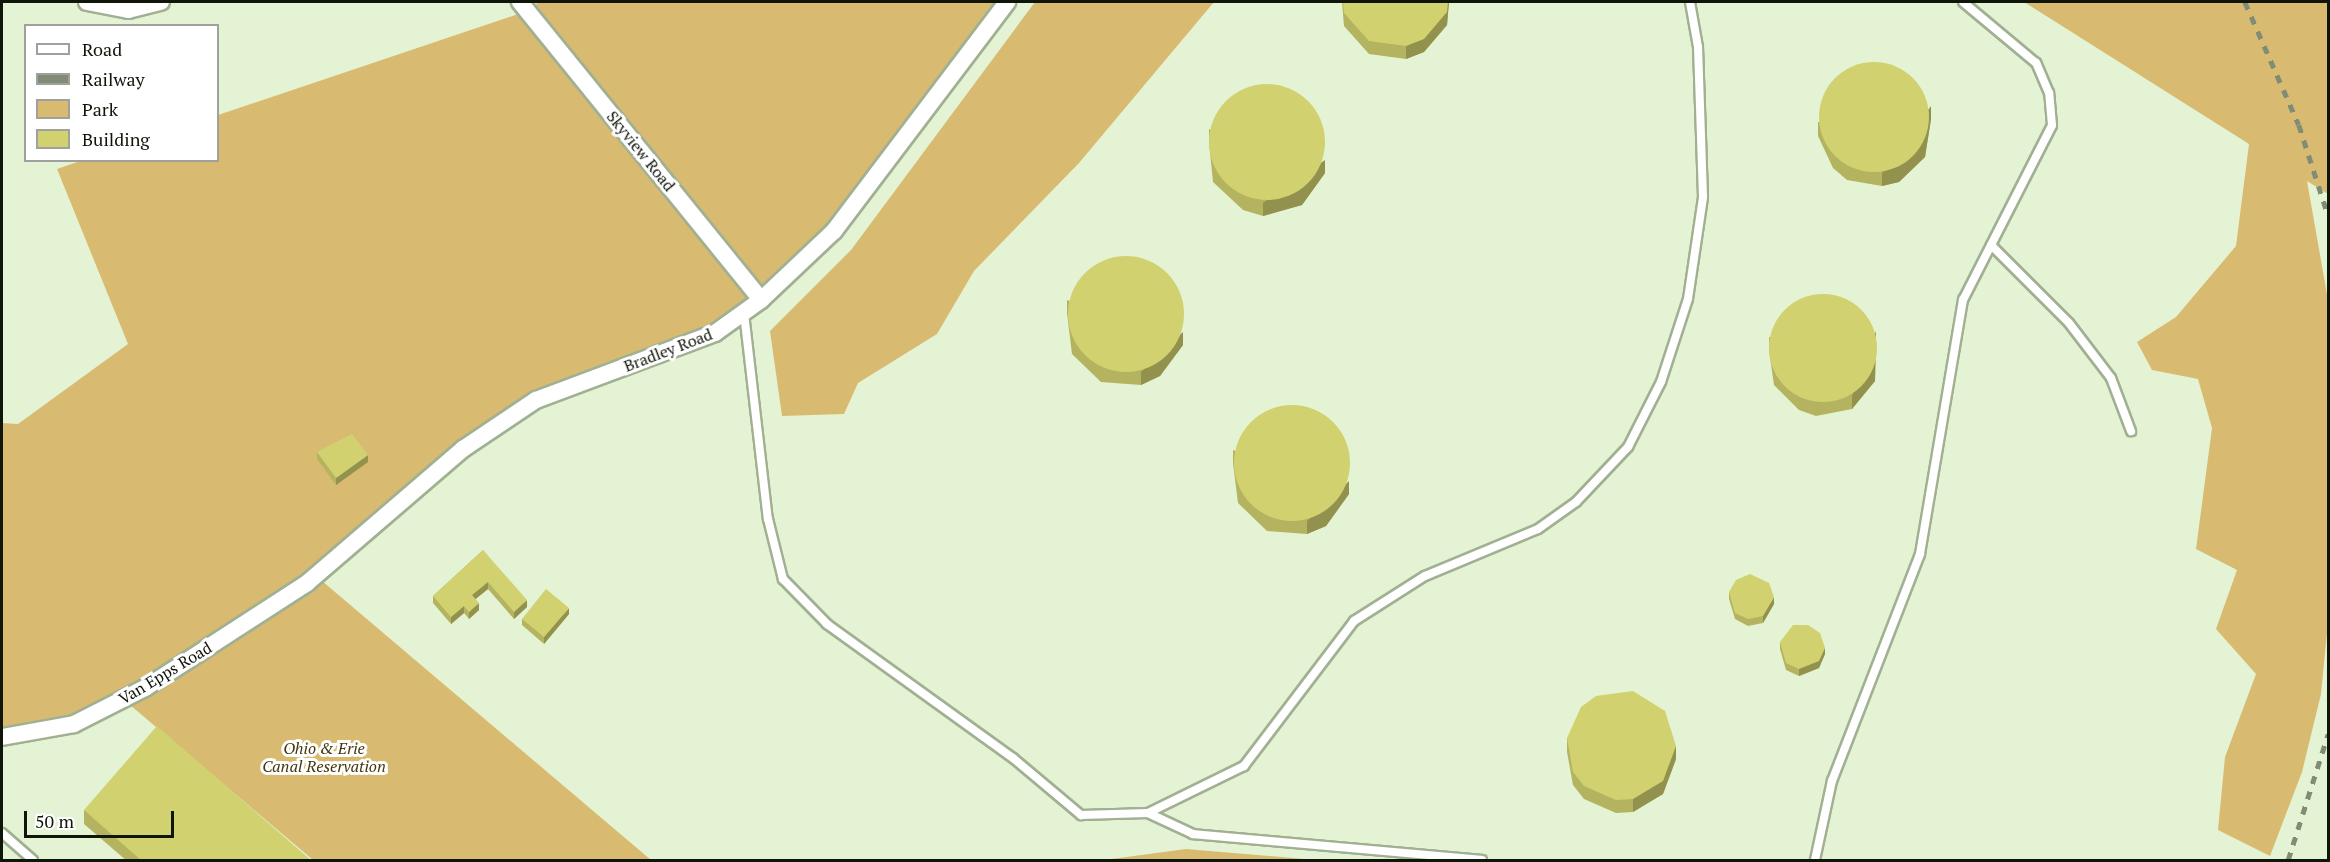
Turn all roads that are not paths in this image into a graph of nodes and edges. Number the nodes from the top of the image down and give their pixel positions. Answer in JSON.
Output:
{"nodes":[{"id":1,"x":87,"y":2,"type":"edge"},
{"id":2,"x":161,"y":2,"type":"edge"},
{"id":3,"x":520,"y":2,"type":"edge"},
{"id":4,"x":1007,"y":2,"type":"edge"},
{"id":5,"x":1690,"y":2,"type":"edge"},
{"id":6,"x":1963,"y":2,"type":"edge"},
{"id":7,"x":1991,"y":245,"type":"junction"},
{"id":8,"x":761,"y":300,"type":"junction"},
{"id":9,"x":744,"y":312,"type":"junction"},
{"id":10,"x":2131,"y":431,"type":"dead end"},
{"id":11,"x":315,"y":575,"type":"joint"},
{"id":12,"x":2,"y":737,"type":"edge"},
{"id":13,"x":1148,"y":813,"type":"junction"},
{"id":14,"x":2,"y":833,"type":"edge"},
{"id":15,"x":33,"y":861,"type":"edge"},
{"id":16,"x":1482,"y":861,"type":"edge"},
{"id":17,"x":1815,"y":861,"type":"edge"}],
"edges":[{"from":1,"to":2,"type":"street"},
{"from":3,"to":8,"type":"street","name":"Skyview Road"},
{"from":4,"to":8,"type":"street","name":"Bradley Road"},
{"from":5,"to":13,"type":"lane"},
{"from":6,"to":7,"type":"lane"},
{"from":7,"to":10,"type":"lane"},
{"from":7,"to":17,"type":"lane"},
{"from":8,"to":9,"type":"street","name":"Bradley Road"},
{"from":9,"to":11,"type":"street","name":"Bradley Road"},
{"from":9,"to":13,"type":"lane"},
{"from":11,"to":12,"type":"street","name":"Van Epps Road"},
{"from":13,"to":16,"type":"lane"},
{"from":14,"to":15,"type":"lane"}]}
